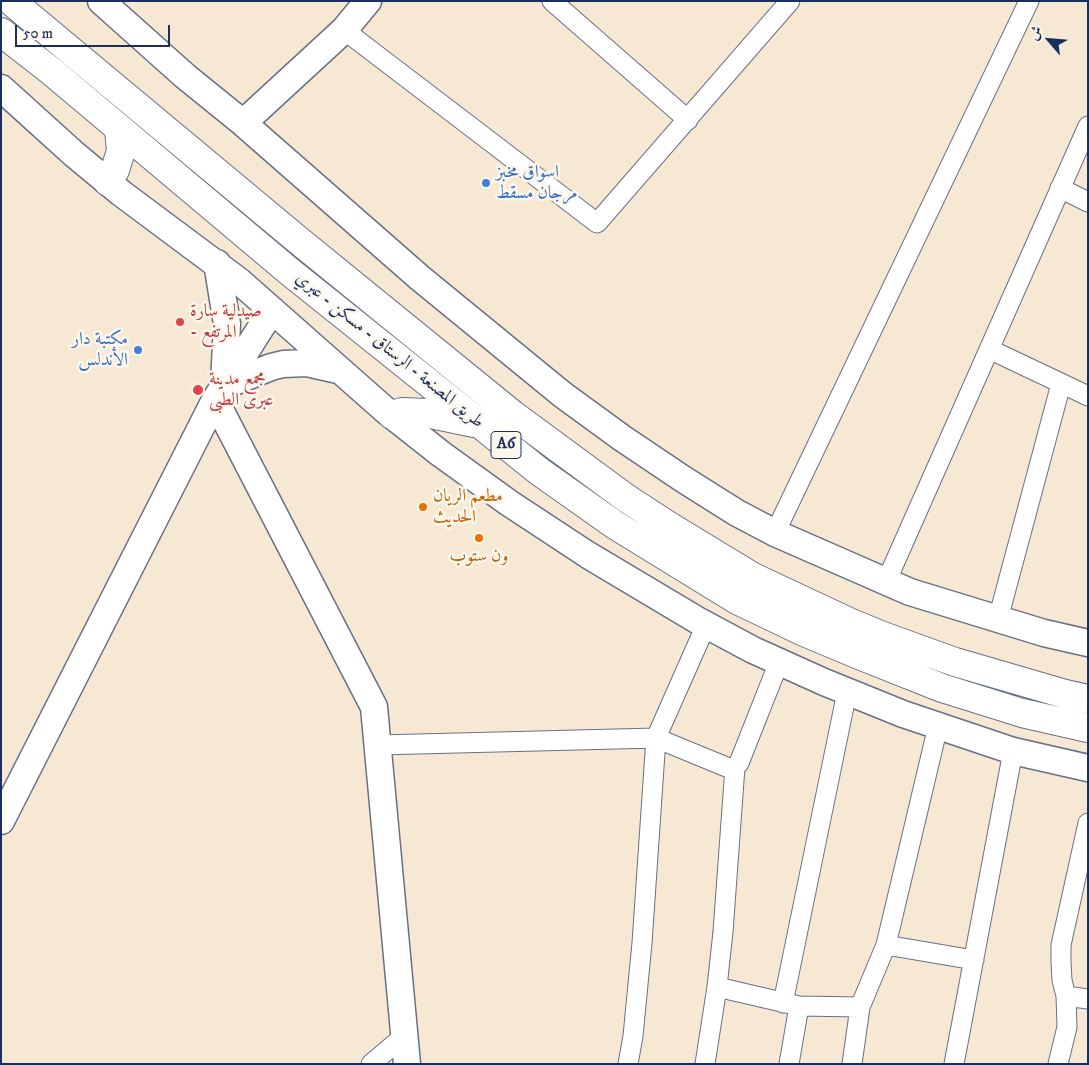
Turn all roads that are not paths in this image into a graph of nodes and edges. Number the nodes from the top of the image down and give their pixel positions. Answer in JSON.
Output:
{"nodes":[{"id":1,"x":11,"y":1,"type":"edge"},
{"id":2,"x":101,"y":1,"type":"edge"},
{"id":3,"x":368,"y":1,"type":"edge"},
{"id":4,"x":552,"y":1,"type":"edge"},
{"id":5,"x":790,"y":1,"type":"edge"},
{"id":6,"x":1029,"y":1,"type":"edge"},
{"id":7,"x":344,"y":30,"type":"junction"},
{"id":8,"x":1,"y":32,"type":"edge"},
{"id":9,"x":4,"y":95,"type":"edge"},
{"id":10,"x":688,"y":120,"type":"junction"},
{"id":11,"x":243,"y":123,"type":"junction"},
{"id":12,"x":1088,"y":126,"type":"edge"},
{"id":13,"x":119,"y":129,"type":"junction"},
{"id":14,"x":108,"y":182,"type":"junction"},
{"id":15,"x":1060,"y":188,"type":"junction"},
{"id":16,"x":1088,"y":202,"type":"edge"},
{"id":17,"x":217,"y":263,"type":"junction"},
{"id":18,"x":272,"y":310,"type":"junction"},
{"id":19,"x":989,"y":349,"type":"junction"},
{"id":20,"x":338,"y":370,"type":"junction"},
{"id":21,"x":1060,"y":384,"type":"junction"},
{"id":22,"x":220,"y":393,"type":"junction"},
{"id":23,"x":1088,"y":396,"type":"edge"},
{"id":24,"x":392,"y":415,"type":"junction"},
{"id":25,"x":480,"y":424,"type":"junction"},
{"id":26,"x":775,"y":533,"type":"junction"},
{"id":27,"x":886,"y":582,"type":"junction"},
{"id":28,"x":998,"y":619,"type":"junction"},
{"id":29,"x":706,"y":625,"type":"junction"},
{"id":30,"x":1088,"y":643,"type":"edge"},
{"id":31,"x":779,"y":662,"type":"junction"},
{"id":32,"x":847,"y":692,"type":"junction"},
{"id":33,"x":1088,"y":699,"type":"edge"},
{"id":34,"x":938,"y":726,"type":"junction"},
{"id":35,"x":1088,"y":728,"type":"edge"},
{"id":36,"x":656,"y":738,"type":"junction"},
{"id":37,"x":378,"y":745,"type":"junction"},
{"id":38,"x":1013,"y":751,"type":"junction"},
{"id":39,"x":735,"y":766,"type":"junction"},
{"id":40,"x":1088,"y":768,"type":"edge"},
{"id":41,"x":1,"y":821,"type":"edge"},
{"id":42,"x":1088,"y":823,"type":"edge"},
{"id":43,"x":886,"y":945,"type":"junction"},
{"id":44,"x":974,"y":960,"type":"junction"},
{"id":45,"x":717,"y":987,"type":"junction"},
{"id":46,"x":1066,"y":996,"type":"junction"},
{"id":47,"x":1088,"y":999,"type":"edge"},
{"id":48,"x":791,"y":1005,"type":"junction"},
{"id":49,"x":860,"y":1007,"type":"junction"},
{"id":50,"x":404,"y":1036,"type":"junction"},
{"id":51,"x":371,"y":1064,"type":"edge"},
{"id":52,"x":407,"y":1064,"type":"edge"},
{"id":53,"x":628,"y":1064,"type":"edge"},
{"id":54,"x":705,"y":1064,"type":"edge"},
{"id":55,"x":789,"y":1064,"type":"edge"},
{"id":56,"x":852,"y":1064,"type":"edge"},
{"id":57,"x":954,"y":1064,"type":"edge"},
{"id":58,"x":1058,"y":1064,"type":"edge"}],
"edges":[{"from":1,"to":33,"type":"highway","name":"طريق المصنعة - الرستاق - مسكن - عبري","number":"A6"},
{"from":2,"to":11,"type":"street"},
{"from":3,"to":7,"type":"street"},
{"from":4,"to":10,"type":"street"},
{"from":5,"to":10,"type":"street"},
{"from":6,"to":26,"type":"street"},
{"from":7,"to":10,"type":"street"},
{"from":7,"to":11,"type":"street"},
{"from":8,"to":13,"type":"highway","name":"طريق المصنعة - الرستاق - مسكن - عبري","number":"A6"},
{"from":9,"to":14,"type":"street"},
{"from":11,"to":26,"type":"street"},
{"from":12,"to":15,"type":"street"},
{"from":13,"to":14,"type":"highway"},
{"from":13,"to":25,"type":"highway","name":"طريق المصنعة - الرستاق - مسكن - عبري","number":"A6"},
{"from":14,"to":17,"type":"street"},
{"from":15,"to":16,"type":"street"},
{"from":15,"to":19,"type":"street"},
{"from":17,"to":18,"type":"street"},
{"from":17,"to":22,"type":"street"},
{"from":18,"to":20,"type":"street"},
{"from":18,"to":22,"type":"street"},
{"from":19,"to":21,"type":"street"},
{"from":19,"to":27,"type":"street"},
{"from":20,"to":22,"type":"street"},
{"from":20,"to":24,"type":"street"},
{"from":21,"to":23,"type":"street"},
{"from":21,"to":28,"type":"street"},
{"from":22,"to":37,"type":"street"},
{"from":22,"to":41,"type":"street"},
{"from":24,"to":25,"type":"highway"},
{"from":24,"to":29,"type":"street"},
{"from":25,"to":35,"type":"highway","name":"طريق المصنعة - الرستاق - مسكن - عبري","number":"A6"},
{"from":26,"to":27,"type":"street"},
{"from":27,"to":28,"type":"street"},
{"from":28,"to":30,"type":"street"},
{"from":29,"to":31,"type":"street"},
{"from":29,"to":36,"type":"street"},
{"from":31,"to":32,"type":"street"},
{"from":31,"to":39,"type":"street"},
{"from":32,"to":34,"type":"street"},
{"from":32,"to":48,"type":"street"},
{"from":34,"to":38,"type":"street"},
{"from":34,"to":43,"type":"street"},
{"from":36,"to":37,"type":"street"},
{"from":36,"to":39,"type":"street"},
{"from":36,"to":53,"type":"street"},
{"from":37,"to":50,"type":"street"},
{"from":38,"to":40,"type":"street"},
{"from":38,"to":44,"type":"street"},
{"from":39,"to":45,"type":"street"},
{"from":42,"to":46,"type":"street"},
{"from":43,"to":44,"type":"street"},
{"from":43,"to":49,"type":"street"},
{"from":44,"to":57,"type":"street"},
{"from":45,"to":48,"type":"street"},
{"from":45,"to":54,"type":"street"},
{"from":46,"to":47,"type":"street"},
{"from":46,"to":58,"type":"street"},
{"from":48,"to":49,"type":"street"},
{"from":48,"to":55,"type":"street"},
{"from":49,"to":56,"type":"street"},
{"from":50,"to":51,"type":"street"},
{"from":50,"to":52,"type":"street"}]}
